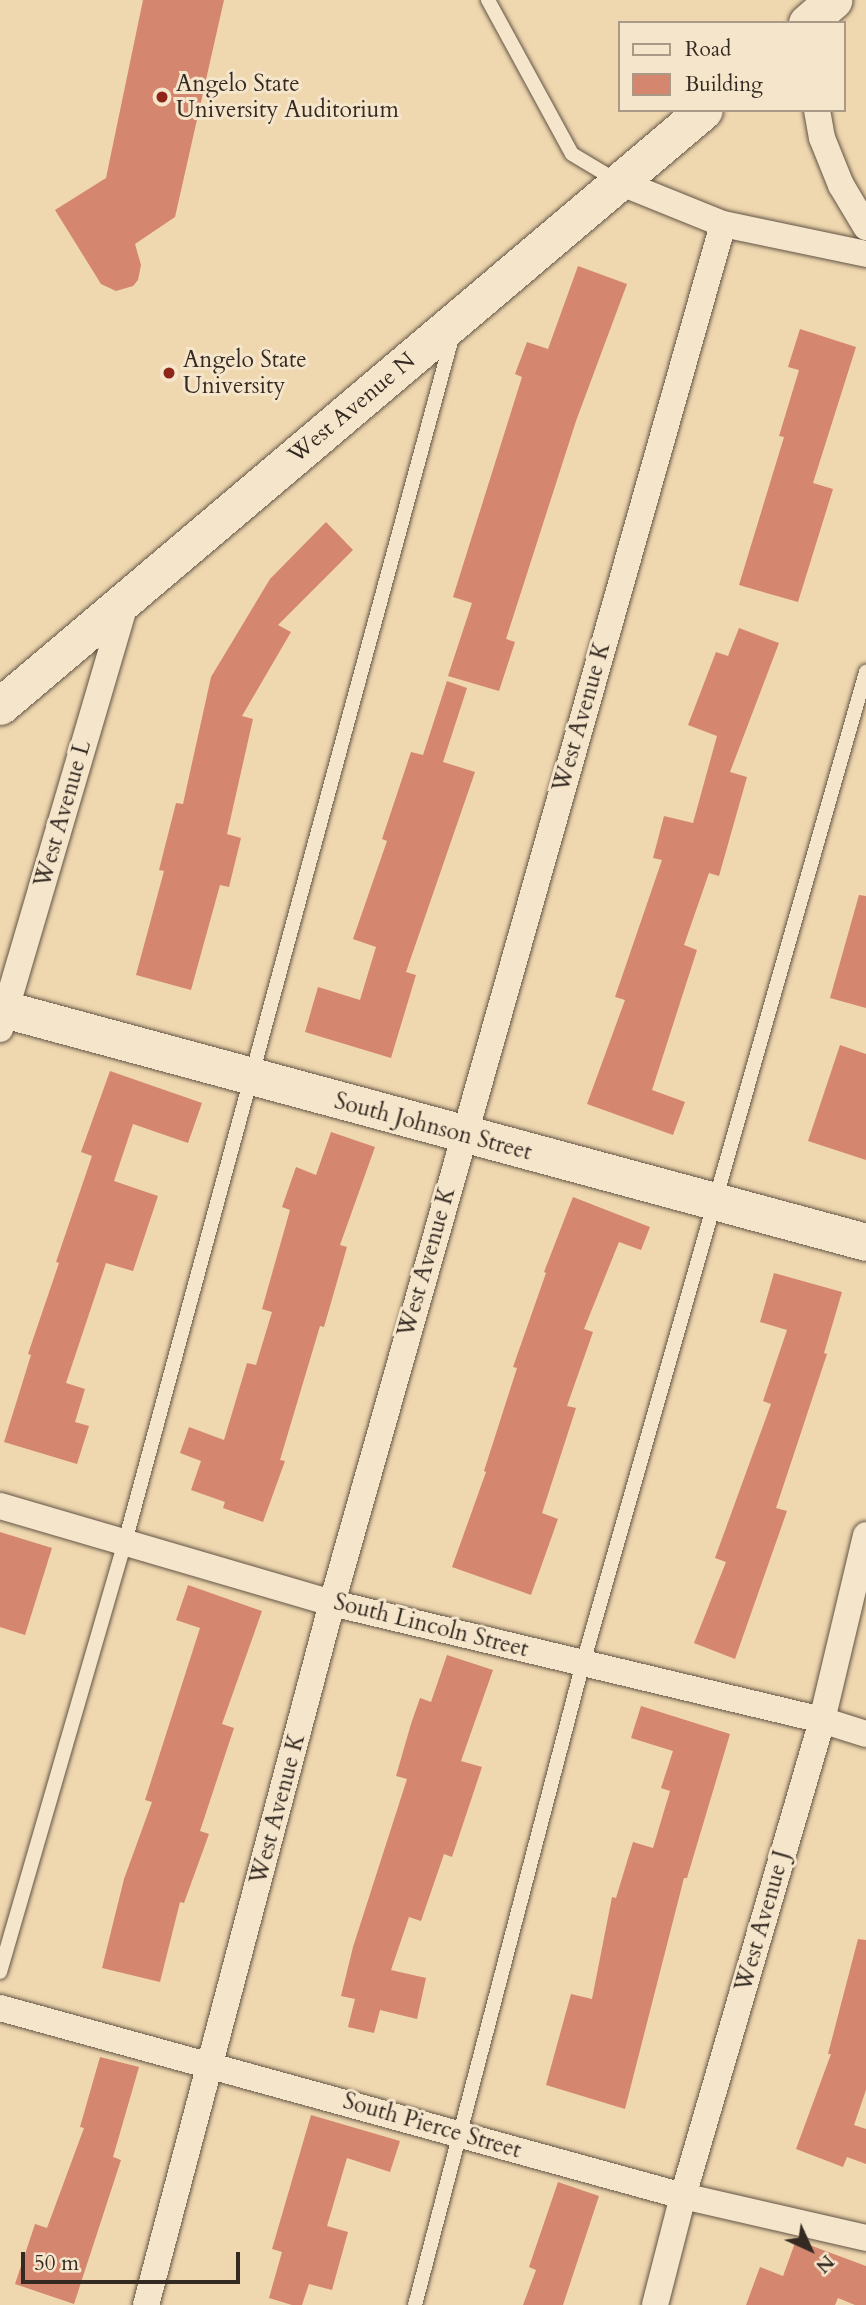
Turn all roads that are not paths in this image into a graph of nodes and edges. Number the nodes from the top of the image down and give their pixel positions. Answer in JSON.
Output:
{"nodes":[{"id":1,"x":488,"y":0,"type":"edge"},
{"id":2,"x":702,"y":112,"type":"edge"},
{"id":3,"x":817,"y":112,"type":"edge"},
{"id":4,"x":619,"y":182,"type":"junction"},
{"id":5,"x":723,"y":224,"type":"junction"},
{"id":6,"x":866,"y":227,"type":"edge"},
{"id":7,"x":866,"y":254,"type":"edge"},
{"id":8,"x":457,"y":318,"type":"junction"},
{"id":9,"x":127,"y":598,"type":"junction"},
{"id":10,"x":866,"y":672,"type":"edge"},
{"id":11,"x":0,"y":706,"type":"edge"},
{"id":12,"x":2,"y":1016,"type":"edge"},
{"id":13,"x":249,"y":1077,"type":"junction"},
{"id":14,"x":463,"y":1135,"type":"junction"},
{"id":15,"x":716,"y":1202,"type":"junction"},
{"id":16,"x":866,"y":1242,"type":"edge"},
{"id":17,"x":0,"y":1506,"type":"edge"},
{"id":18,"x":866,"y":1535,"type":"edge"},
{"id":19,"x":125,"y":1542,"type":"junction"},
{"id":20,"x":332,"y":1603,"type":"junction"},
{"id":21,"x":583,"y":1663,"type":"junction"},
{"id":22,"x":822,"y":1720,"type":"junction"},
{"id":23,"x":866,"y":1734,"type":"edge"},
{"id":24,"x":0,"y":1972,"type":"edge"},
{"id":25,"x":0,"y":2008,"type":"edge"},
{"id":26,"x":211,"y":2064,"type":"junction"},
{"id":27,"x":461,"y":2134,"type":"junction"},
{"id":28,"x":683,"y":2196,"type":"junction"},
{"id":29,"x":866,"y":2238,"type":"edge"},
{"id":30,"x":146,"y":2305,"type":"edge"},
{"id":31,"x":415,"y":2305,"type":"edge"},
{"id":32,"x":655,"y":2305,"type":"edge"}],
"edges":[{"from":1,"to":4,"type":"lane"},
{"from":2,"to":4,"type":"main road","name":"West Avenue N"},
{"from":3,"to":6,"type":"street"},
{"from":4,"to":5,"type":"street"},
{"from":4,"to":8,"type":"main road","name":"West Avenue N"},
{"from":5,"to":7,"type":"street"},
{"from":5,"to":14,"type":"street","name":"West Avenue K"},
{"from":8,"to":9,"type":"main road","name":"West Avenue N"},
{"from":8,"to":13,"type":"lane"},
{"from":9,"to":11,"type":"main road","name":"West Avenue N"},
{"from":9,"to":12,"type":"street","name":"West Avenue L"},
{"from":10,"to":15,"type":"lane"},
{"from":12,"to":13,"type":"main road","name":"South Johnson Street"},
{"from":13,"to":14,"type":"main road","name":"South Johnson Street"},
{"from":13,"to":19,"type":"lane"},
{"from":14,"to":15,"type":"main road","name":"South Johnson Street"},
{"from":14,"to":20,"type":"street","name":"West Avenue K"},
{"from":15,"to":16,"type":"main road","name":"South Johnson Street"},
{"from":15,"to":21,"type":"lane"},
{"from":17,"to":19,"type":"street","name":"South Lincoln Street"},
{"from":18,"to":22,"type":"street","name":"West Avenue J"},
{"from":19,"to":20,"type":"street","name":"South Lincoln Street"},
{"from":19,"to":24,"type":"lane"},
{"from":20,"to":21,"type":"street","name":"South Lincoln Street"},
{"from":20,"to":26,"type":"street","name":"West Avenue K"},
{"from":21,"to":22,"type":"street","name":"South Lincoln Street"},
{"from":21,"to":27,"type":"lane"},
{"from":22,"to":23,"type":"street","name":"South Lincoln Street"},
{"from":22,"to":28,"type":"street","name":"West Avenue J"},
{"from":25,"to":26,"type":"street","name":"South Pierce Street"},
{"from":26,"to":27,"type":"street","name":"South Pierce Street"},
{"from":26,"to":30,"type":"street","name":"West Avenue K"},
{"from":27,"to":28,"type":"street","name":"South Pierce Street"},
{"from":27,"to":31,"type":"lane"},
{"from":28,"to":29,"type":"street","name":"South Pierce Street"},
{"from":28,"to":32,"type":"street","name":"West Avenue J"}]}
